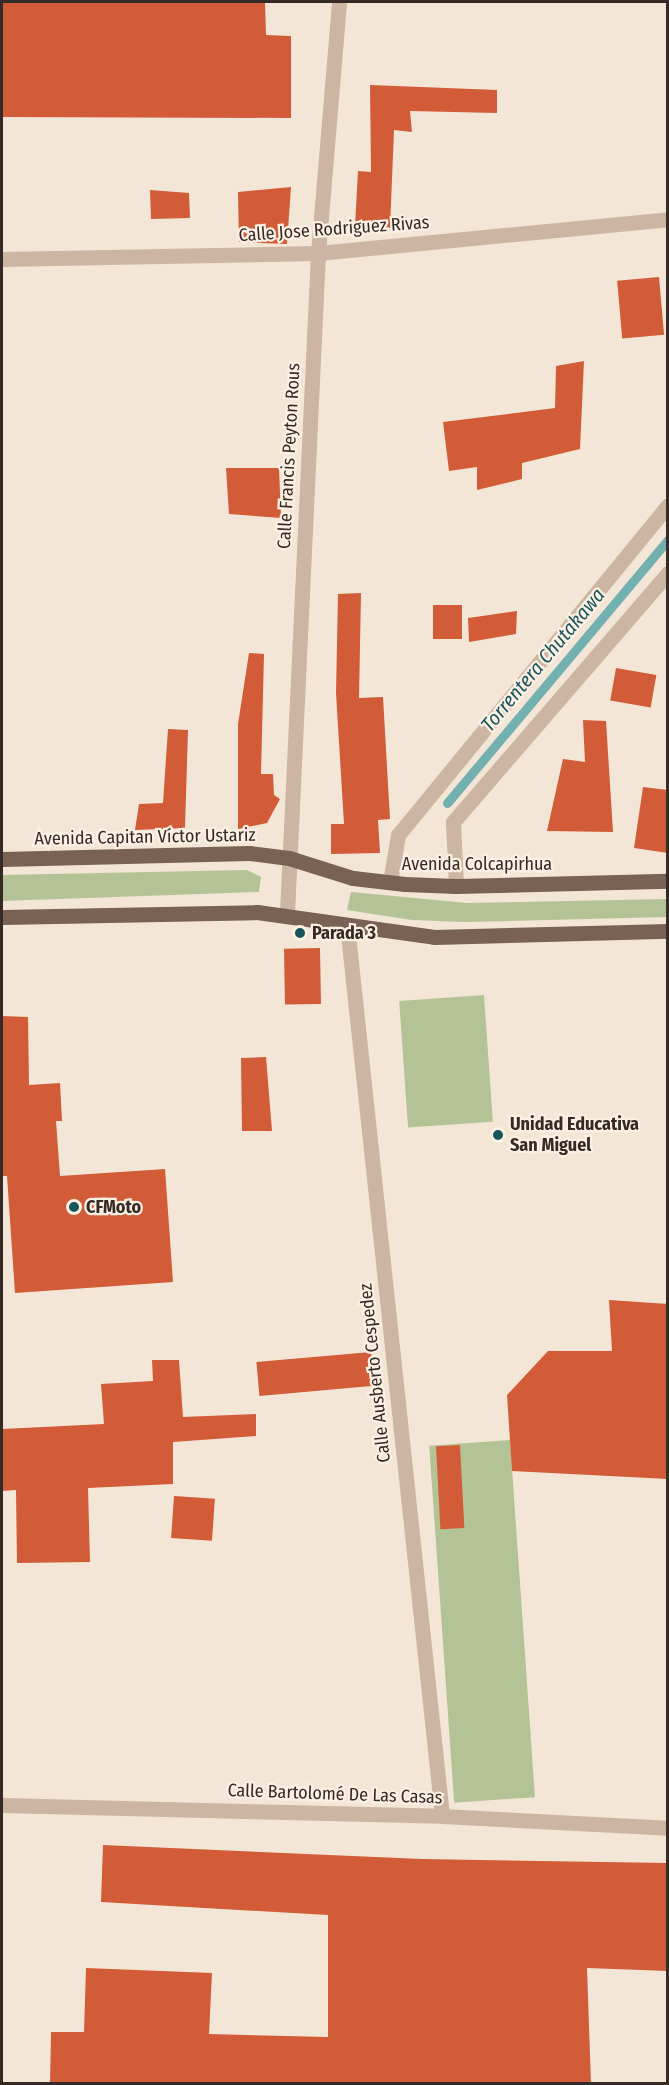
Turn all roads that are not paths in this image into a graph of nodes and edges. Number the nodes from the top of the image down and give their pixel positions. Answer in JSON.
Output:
{"nodes":[{"id":1,"x":339,"y":2,"type":"edge"},
{"id":2,"x":668,"y":219,"type":"edge"},
{"id":3,"x":318,"y":253,"type":"junction"},
{"id":4,"x":2,"y":259,"type":"edge"},
{"id":5,"x":668,"y":505,"type":"edge"},
{"id":6,"x":668,"y":573,"type":"edge"},
{"id":7,"x":289,"y":858,"type":"junction"},
{"id":8,"x":2,"y":859,"type":"edge"},
{"id":9,"x":668,"y":881,"type":"edge"},
{"id":10,"x":390,"y":882,"type":"junction"},
{"id":11,"x":456,"y":886,"type":"junction"},
{"id":12,"x":287,"y":913,"type":"junction"},
{"id":13,"x":2,"y":917,"type":"edge"},
{"id":14,"x":347,"y":925,"type":"junction"},
{"id":15,"x":668,"y":931,"type":"edge"},
{"id":16,"x":2,"y":1805,"type":"edge"},
{"id":17,"x":442,"y":1816,"type":"junction"},
{"id":18,"x":668,"y":1828,"type":"edge"}],
"edges":[{"from":1,"to":3,"type":"street","name":"Calle Francis Peyton Rous"},
{"from":2,"to":3,"type":"street","name":"Calle Jose Rodriguez Rivas"},
{"from":3,"to":4,"type":"street","name":"Calle Jose Rodriguez Rivas"},
{"from":3,"to":7,"type":"street","name":"Calle Francis Peyton Rous"},
{"from":5,"to":10,"type":"street"},
{"from":6,"to":11,"type":"street"},
{"from":7,"to":8,"type":"main road","name":"Avenida Capitan Víctor Ustariz"},
{"from":7,"to":10,"type":"main road","name":"Avenida Colcapirhua"},
{"from":7,"to":12,"type":"street","name":"Calle Francis Peyton Rous"},
{"from":9,"to":11,"type":"main road","name":"Avenida Colcapirhua"},
{"from":10,"to":11,"type":"main road","name":"Avenida Colcapirhua"},
{"from":12,"to":13,"type":"main road"},
{"from":12,"to":14,"type":"main road"},
{"from":14,"to":15,"type":"main road"},
{"from":14,"to":17,"type":"street","name":"Calle Ausberto Cespedez"},
{"from":16,"to":17,"type":"street","name":"Calle Bartolomé De Las Casas"},
{"from":17,"to":18,"type":"street","name":"Calle Bartolomé De Las Casas"}]}
